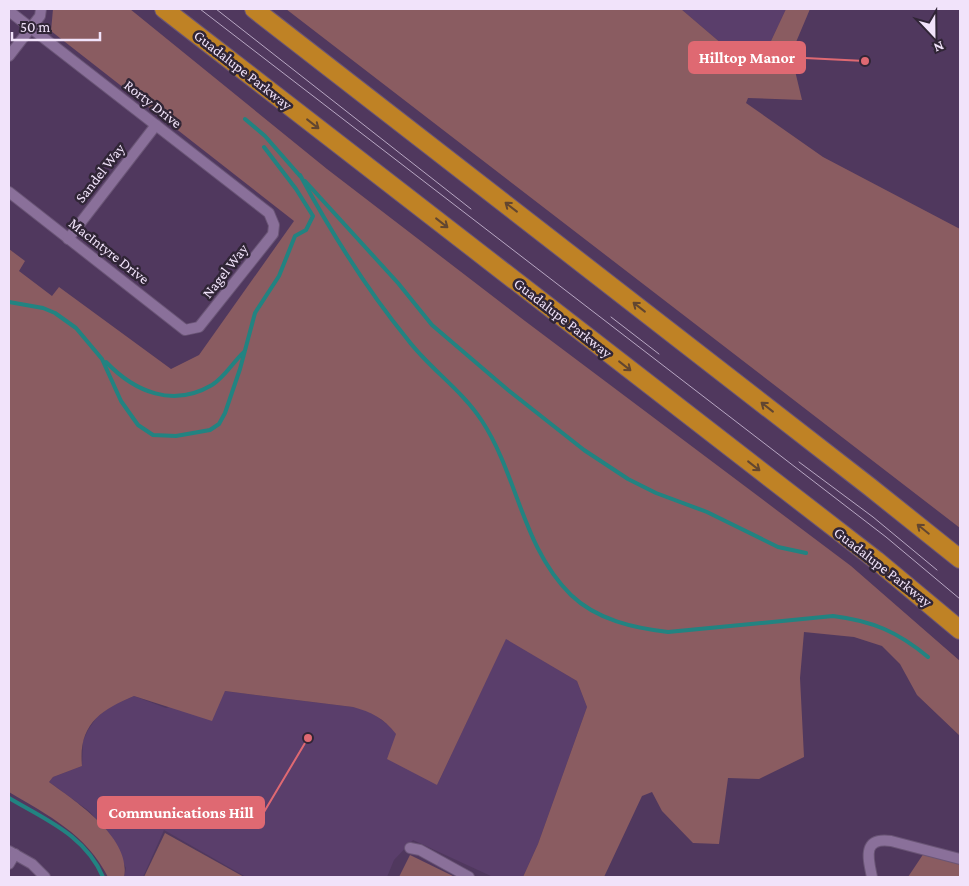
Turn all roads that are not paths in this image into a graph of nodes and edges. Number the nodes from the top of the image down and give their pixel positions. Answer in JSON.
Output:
{"nodes":[{"id":1,"x":41,"y":9,"type":"edge"},
{"id":2,"x":164,"y":9,"type":"edge"},
{"id":3,"x":254,"y":9,"type":"edge"},
{"id":4,"x":9,"y":10,"type":"edge"},
{"id":5,"x":30,"y":28,"type":"junction"},
{"id":6,"x":9,"y":56,"type":"edge"},
{"id":7,"x":156,"y":125,"type":"junction"},
{"id":8,"x":9,"y":192,"type":"edge"},
{"id":9,"x":274,"y":224,"type":"joint"},
{"id":10,"x":68,"y":239,"type":"junction"},
{"id":11,"x":192,"y":330,"type":"joint"},
{"id":12,"x":960,"y":559,"type":"edge"},
{"id":13,"x":960,"y":630,"type":"edge"},
{"id":14,"x":410,"y":848,"type":"dead end"},
{"id":15,"x":12,"y":853,"type":"edge"},
{"id":16,"x":960,"y":859,"type":"edge"},
{"id":17,"x":9,"y":864,"type":"edge"},
{"id":18,"x":45,"y":877,"type":"edge"},
{"id":19,"x":469,"y":877,"type":"edge"},
{"id":20,"x":872,"y":877,"type":"edge"}],
"edges":[{"from":1,"to":5,"type":"street"},
{"from":2,"to":13,"type":"highway","name":"Guadalupe Parkway","one_way":true},
{"from":12,"to":3,"type":"highway","one_way":true},
{"from":4,"to":5,"type":"street","name":"Rorty Drive"},
{"from":5,"to":6,"type":"street"},
{"from":5,"to":7,"type":"street","name":"Rorty Drive"},
{"from":7,"to":9,"type":"street","name":"Rorty Drive"},
{"from":7,"to":10,"type":"street","name":"Sandel Way"},
{"from":8,"to":10,"type":"street","name":"MacIntyre Drive"},
{"from":9,"to":11,"type":"street","name":"Nagel Way"},
{"from":10,"to":11,"type":"street","name":"MacIntyre Drive"},
{"from":14,"to":19,"type":"street"},
{"from":15,"to":17,"type":"street"},
{"from":15,"to":18,"type":"street"},
{"from":16,"to":20,"type":"street"}]}
